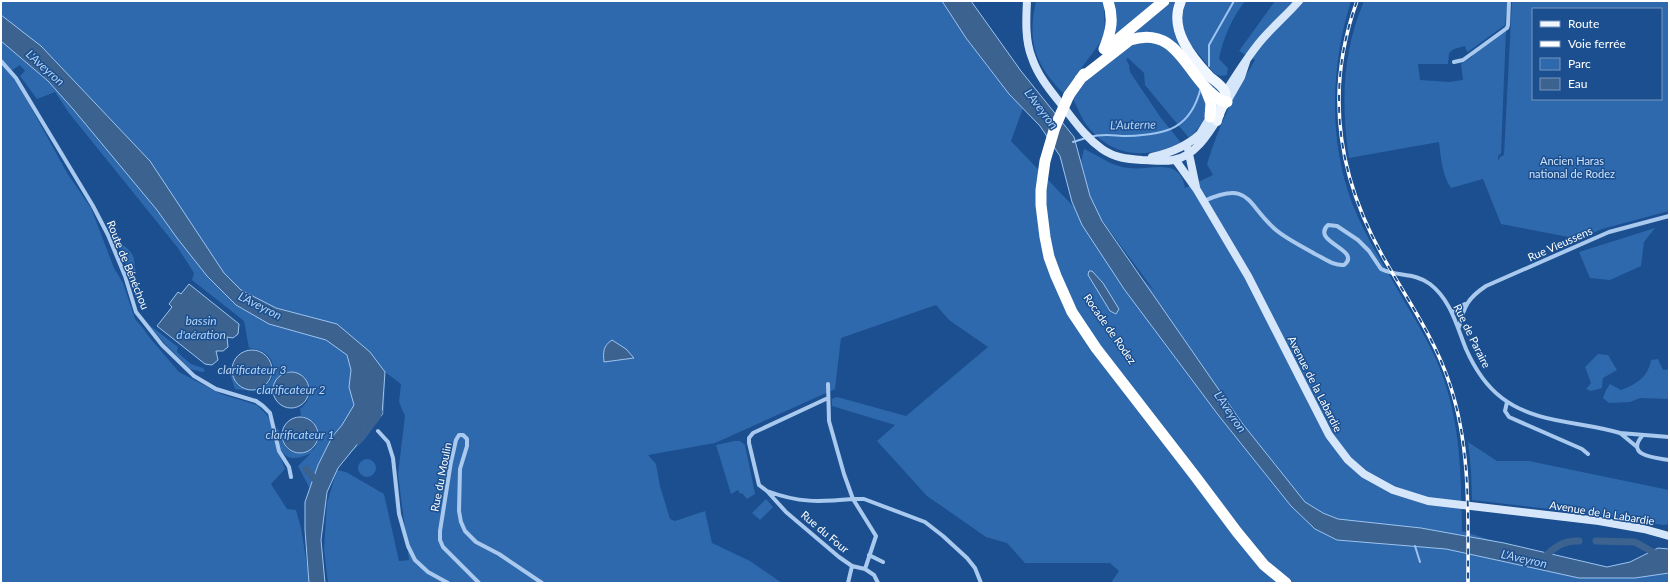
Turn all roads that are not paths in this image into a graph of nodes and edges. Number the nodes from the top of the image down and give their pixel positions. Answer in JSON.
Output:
{"nodes":[{"id":1,"x":1027,"y":1,"type":"edge"},
{"id":2,"x":1033,"y":1,"type":"edge"},
{"id":3,"x":1108,"y":1,"type":"edge"},
{"id":4,"x":1164,"y":1,"type":"edge"},
{"id":5,"x":1181,"y":1,"type":"edge"},
{"id":6,"x":1299,"y":1,"type":"edge"},
{"id":7,"x":1509,"y":1,"type":"edge"},
{"id":8,"x":1027,"y":34,"type":"junction"},
{"id":9,"x":1102,"y":54,"type":"junction"},
{"id":10,"x":1248,"y":59,"type":"junction"},
{"id":11,"x":1,"y":61,"type":"edge"},
{"id":12,"x":1454,"y":62,"type":"dead end"},
{"id":13,"x":1080,"y":79,"type":"junction"},
{"id":14,"x":1204,"y":86,"type":"junction"},
{"id":15,"x":1224,"y":99,"type":"junction"},
{"id":16,"x":1213,"y":119,"type":"junction"},
{"id":17,"x":1187,"y":145,"type":"junction"},
{"id":18,"x":1188,"y":154,"type":"junction"},
{"id":19,"x":1177,"y":159,"type":"junction"},
{"id":20,"x":1142,"y":160,"type":"junction"},
{"id":21,"x":1197,"y":190,"type":"junction"},
{"id":22,"x":1203,"y":201,"type":"junction"},
{"id":23,"x":1043,"y":205,"type":"junction"},
{"id":24,"x":1669,"y":216,"type":"edge"},
{"id":25,"x":1466,"y":304,"type":"junction"},
{"id":26,"x":1452,"y":312,"type":"junction"},
{"id":27,"x":1459,"y":327,"type":"junction"},
{"id":28,"x":828,"y":384,"type":"dead end"},
{"id":29,"x":828,"y":398,"type":"junction"},
{"id":30,"x":1507,"y":402,"type":"junction"},
{"id":31,"x":378,"y":432,"type":"dead end"},
{"id":32,"x":1620,"y":433,"type":"junction"},
{"id":33,"x":1643,"y":435,"type":"junction"},
{"id":34,"x":1669,"y":437,"type":"edge"},
{"id":35,"x":1637,"y":446,"type":"junction"},
{"id":36,"x":1588,"y":454,"type":"dead end"},
{"id":37,"x":1669,"y":460,"type":"edge"},
{"id":38,"x":291,"y":477,"type":"dead end"},
{"id":39,"x":767,"y":491,"type":"junction"},
{"id":40,"x":853,"y":499,"type":"junction"},
{"id":41,"x":1669,"y":536,"type":"edge"},
{"id":42,"x":869,"y":555,"type":"junction"},
{"id":43,"x":882,"y":562,"type":"dead end"},
{"id":44,"x":852,"y":566,"type":"junction"},
{"id":45,"x":865,"y":568,"type":"junction"},
{"id":46,"x":448,"y":583,"type":"edge"},
{"id":47,"x":479,"y":583,"type":"edge"},
{"id":48,"x":542,"y":583,"type":"edge"},
{"id":49,"x":848,"y":583,"type":"edge"},
{"id":50,"x":878,"y":583,"type":"edge"},
{"id":51,"x":980,"y":583,"type":"edge"},
{"id":52,"x":1286,"y":583,"type":"edge"},
{"id":53,"x":1296,"y":583,"type":"edge"}],
"edges":[{"from":1,"to":8,"type":"street"},
{"from":2,"to":8,"type":"street"},
{"from":3,"to":9,"type":"highway"},
{"from":4,"to":9,"type":"highway"},
{"from":5,"to":15,"type":"main road"},
{"from":6,"to":10,"type":"street"},
{"from":7,"to":12,"type":"street"},
{"from":8,"to":20,"type":"street"},
{"from":9,"to":13,"type":"highway"},
{"from":10,"to":15,"type":"street"},
{"from":10,"to":15,"type":"street"},
{"from":11,"to":38,"type":"street","name":"Route de Bénéchou"},
{"from":13,"to":14,"type":"highway"},
{"from":13,"to":23,"type":"highway","name":"Rocade de Rodez","bridge":true},
{"from":14,"to":15,"type":"highway"},
{"from":14,"to":16,"type":"highway"},
{"from":15,"to":16,"type":"main road"},
{"from":16,"to":17,"type":"street"},
{"from":16,"to":18,"type":"street"},
{"from":17,"to":18,"type":"street","name":"Avenue de la Labardie"},
{"from":17,"to":19,"type":"street"},
{"from":17,"to":20,"type":"street"},
{"from":18,"to":19,"type":"street"},
{"from":18,"to":21,"type":"street","name":"Avenue de la Labardie"},
{"from":19,"to":20,"type":"street"},
{"from":19,"to":21,"type":"street","name":"Avenue de la Labardie"},
{"from":21,"to":22,"type":"street","name":"Avenue de la Labardie"},
{"from":22,"to":26,"type":"street","name":"Rue de Paraire"},
{"from":22,"to":41,"type":"street","name":"Avenue de la Labardie"},
{"from":23,"to":52,"type":"highway","name":"Rocade de Rodez"},
{"from":23,"to":53,"type":"highway","name":"Rocade de Rodez"},
{"from":24,"to":25,"type":"street","name":"Rue Vieussens"},
{"from":25,"to":26,"type":"street","name":"Rue Vieussens"},
{"from":25,"to":27,"type":"street","name":"Rue Vieussens"},
{"from":26,"to":27,"type":"street","name":"Rue de Paraire"},
{"from":27,"to":30,"type":"street","name":"Rue de Paraire"},
{"from":28,"to":29,"type":"street"},
{"from":29,"to":39,"type":"street","name":"Rue du Four"},
{"from":29,"to":40,"type":"street"},
{"from":30,"to":32,"type":"street","name":"Rue de Paraire"},
{"from":30,"to":36,"type":"street"},
{"from":31,"to":46,"type":"street"},
{"from":32,"to":33,"type":"street","name":"Rue de Paraire"},
{"from":32,"to":35,"type":"street","name":"Rue de Paraire"},
{"from":33,"to":34,"type":"street","name":"Rue de Paraire"},
{"from":33,"to":35,"type":"street"},
{"from":35,"to":37,"type":"street","name":"Rue de Paraire"},
{"from":39,"to":40,"type":"street"},
{"from":39,"to":44,"type":"street","name":"Rue du Four"},
{"from":40,"to":42,"type":"street"},
{"from":40,"to":51,"type":"street"},
{"from":42,"to":43,"type":"street"},
{"from":42,"to":45,"type":"street"},
{"from":44,"to":45,"type":"street"},
{"from":44,"to":49,"type":"street"},
{"from":45,"to":50,"type":"street"},
{"from":47,"to":48,"type":"street","name":"Rue du Moulin"}]}
